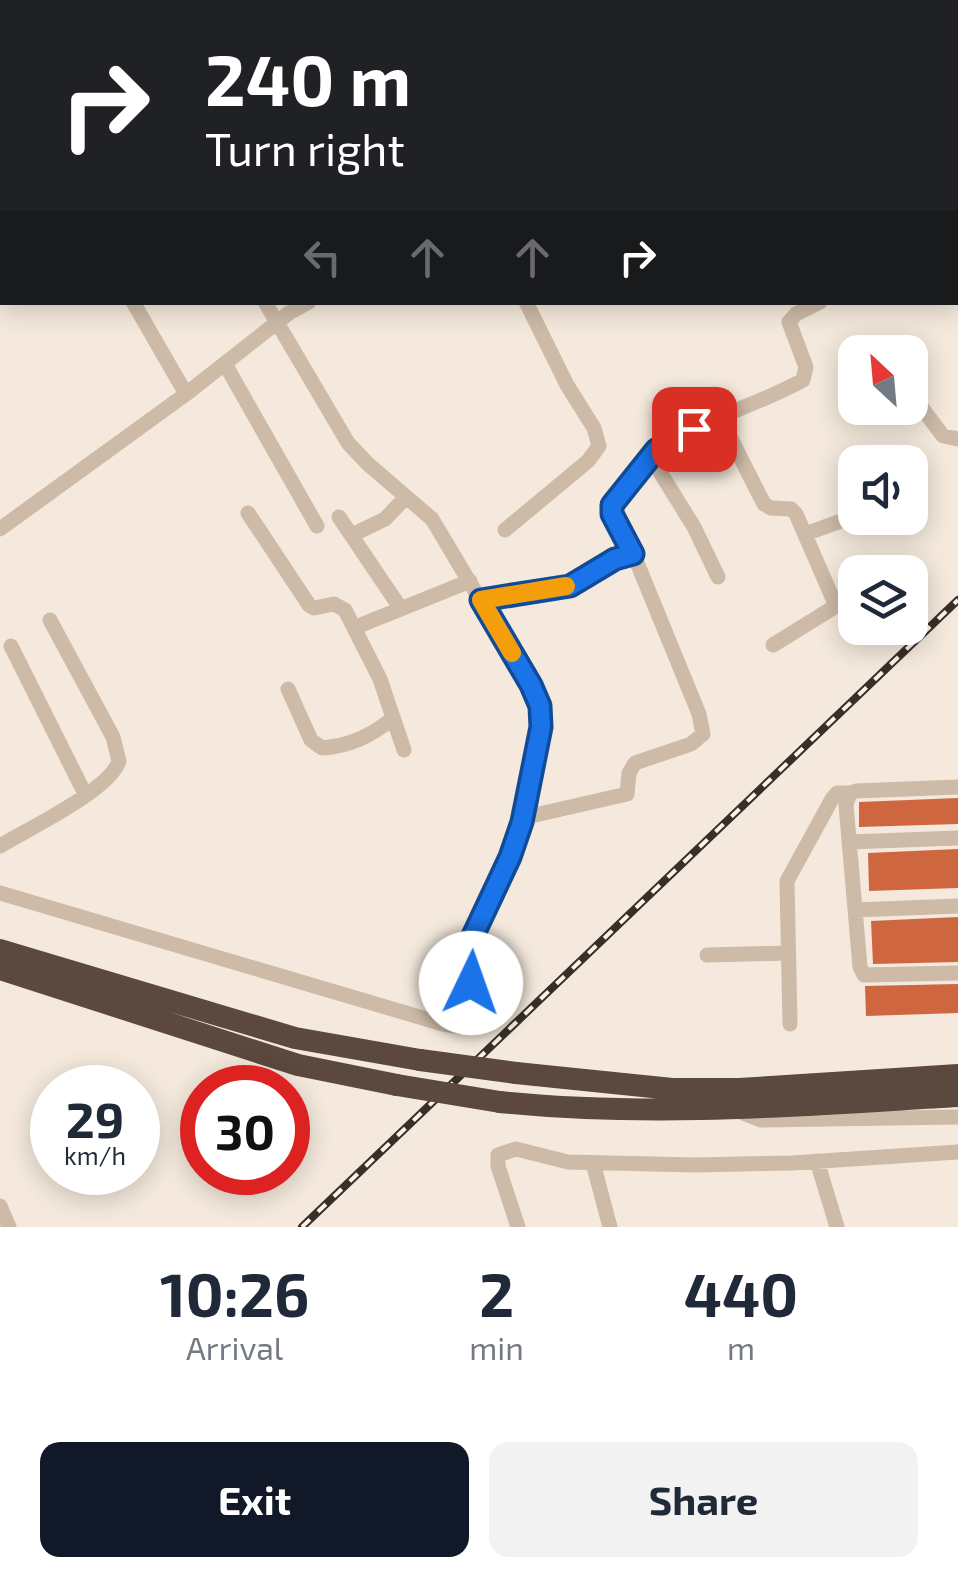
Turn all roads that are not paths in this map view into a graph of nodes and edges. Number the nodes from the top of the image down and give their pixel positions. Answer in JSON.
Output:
{"nodes":[{"id":1,"x":136,"y":305,"type":"edge"},
{"id":2,"x":266,"y":305,"type":"edge"},
{"id":3,"x":304,"y":305,"type":"edge"},
{"id":4,"x":527,"y":305,"type":"edge"},
{"id":5,"x":815,"y":305,"type":"edge"},
{"id":6,"x":276,"y":324,"type":"junction"},
{"id":7,"x":225,"y":364,"type":"junction"},
{"id":8,"x":186,"y":394,"type":"junction"},
{"id":9,"x":928,"y":416,"type":"edge"},
{"id":10,"x":720,"y":417,"type":"junction"},
{"id":11,"x":958,"y":439,"type":"edge"},
{"id":12,"x":650,"y":456,"type":"junction"},
{"id":13,"x":406,"y":497,"type":"junction"},
{"id":14,"x":248,"y":513,"type":"dead end"},
{"id":15,"x":340,"y":517,"type":"dead end"},
{"id":16,"x":838,"y":522,"type":"edge"},
{"id":17,"x":317,"y":526,"type":"dead end"},
{"id":18,"x":0,"y":529,"type":"edge"},
{"id":19,"x":504,"y":530,"type":"dead end"},
{"id":20,"x":805,"y":534,"type":"junction"},
{"id":21,"x":352,"y":535,"type":"junction"},
{"id":22,"x":633,"y":554,"type":"junction"},
{"id":23,"x":718,"y":577,"type":"dead end"},
{"id":24,"x":470,"y":581,"type":"junction"},
{"id":25,"x":481,"y":600,"type":"junction"},
{"id":26,"x":401,"y":609,"type":"junction"},
{"id":27,"x":50,"y":620,"type":"dead end"},
{"id":28,"x":356,"y":627,"type":"junction"},
{"id":29,"x":773,"y":645,"type":"dead end"},
{"id":30,"x":11,"y":646,"type":"dead end"},
{"id":31,"x":288,"y":689,"type":"dead end"},
{"id":32,"x":393,"y":718,"type":"junction"},
{"id":33,"x":404,"y":750,"type":"dead end"},
{"id":34,"x":958,"y":787,"type":"edge"},
{"id":35,"x":850,"y":793,"type":"junction"},
{"id":36,"x":86,"y":794,"type":"junction"},
{"id":37,"x":522,"y":818,"type":"junction"},
{"id":38,"x":958,"y":838,"type":"edge"},
{"id":39,"x":849,"y":842,"type":"junction"},
{"id":40,"x":0,"y":846,"type":"edge"},
{"id":41,"x":0,"y":893,"type":"edge"},
{"id":42,"x":958,"y":906,"type":"edge"},
{"id":43,"x":855,"y":910,"type":"junction"},
{"id":44,"x":0,"y":950,"type":"edge"},
{"id":45,"x":788,"y":953,"type":"junction"},
{"id":46,"x":707,"y":955,"type":"dead end"},
{"id":47,"x":0,"y":969,"type":"edge"},
{"id":48,"x":958,"y":972,"type":"edge"},
{"id":49,"x":790,"y":1024,"type":"dead end"},
{"id":50,"x":958,"y":1075,"type":"edge"},
{"id":51,"x":958,"y":1096,"type":"edge"},
{"id":52,"x":738,"y":1110,"type":"junction"},
{"id":53,"x":958,"y":1117,"type":"edge"},
{"id":54,"x":958,"y":1152,"type":"edge"},
{"id":55,"x":818,"y":1161,"type":"junction"},
{"id":56,"x":593,"y":1163,"type":"junction"},
{"id":57,"x":0,"y":1206,"type":"edge"},
{"id":58,"x":9,"y":1227,"type":"edge"},
{"id":59,"x":518,"y":1227,"type":"edge"},
{"id":60,"x":610,"y":1227,"type":"edge"},
{"id":61,"x":837,"y":1227,"type":"edge"}],
"edges":[{"from":1,"to":8,"type":"street"},
{"from":2,"to":6,"type":"street"},
{"from":3,"to":6,"type":"street"},
{"from":4,"to":19,"type":"street"},
{"from":5,"to":10,"type":"street"},
{"from":6,"to":7,"type":"street"},
{"from":6,"to":13,"type":"street"},
{"from":7,"to":8,"type":"street"},
{"from":7,"to":17,"type":"street"},
{"from":8,"to":18,"type":"street"},
{"from":9,"to":11,"type":"street"},
{"from":10,"to":12,"type":"street"},
{"from":10,"to":20,"type":"street"},
{"from":12,"to":22,"type":"street"},
{"from":12,"to":23,"type":"street"},
{"from":13,"to":21,"type":"street"},
{"from":13,"to":24,"type":"street"},
{"from":14,"to":28,"type":"street"},
{"from":15,"to":21,"type":"street"},
{"from":16,"to":20,"type":"street"},
{"from":20,"to":29,"type":"street"},
{"from":21,"to":26,"type":"street"},
{"from":22,"to":25,"type":"street"},
{"from":22,"to":37,"type":"street"},
{"from":24,"to":25,"type":"street"},
{"from":24,"to":26,"type":"street"},
{"from":25,"to":37,"type":"street"},
{"from":26,"to":28,"type":"street"},
{"from":27,"to":36,"type":"street"},
{"from":28,"to":32,"type":"street"},
{"from":30,"to":36,"type":"street"},
{"from":31,"to":32,"type":"street"},
{"from":32,"to":33,"type":"street"},
{"from":34,"to":35,"type":"street"},
{"from":35,"to":39,"type":"street"},
{"from":35,"to":45,"type":"street"},
{"from":36,"to":40,"type":"street"},
{"from":37,"to":41,"type":"street"},
{"from":38,"to":39,"type":"street"},
{"from":39,"to":43,"type":"street"},
{"from":42,"to":43,"type":"street"},
{"from":43,"to":48,"type":"street"},
{"from":44,"to":50,"type":"highway","bridge":true},
{"from":45,"to":46,"type":"street"},
{"from":45,"to":49,"type":"street"},
{"from":47,"to":52,"type":"highway","bridge":true},
{"from":51,"to":52,"type":"highway"},
{"from":52,"to":53,"type":"street"},
{"from":54,"to":55,"type":"street"},
{"from":55,"to":56,"type":"street"},
{"from":55,"to":61,"type":"street"},
{"from":56,"to":59,"type":"street"},
{"from":56,"to":60,"type":"street"},
{"from":57,"to":58,"type":"street"}]}
